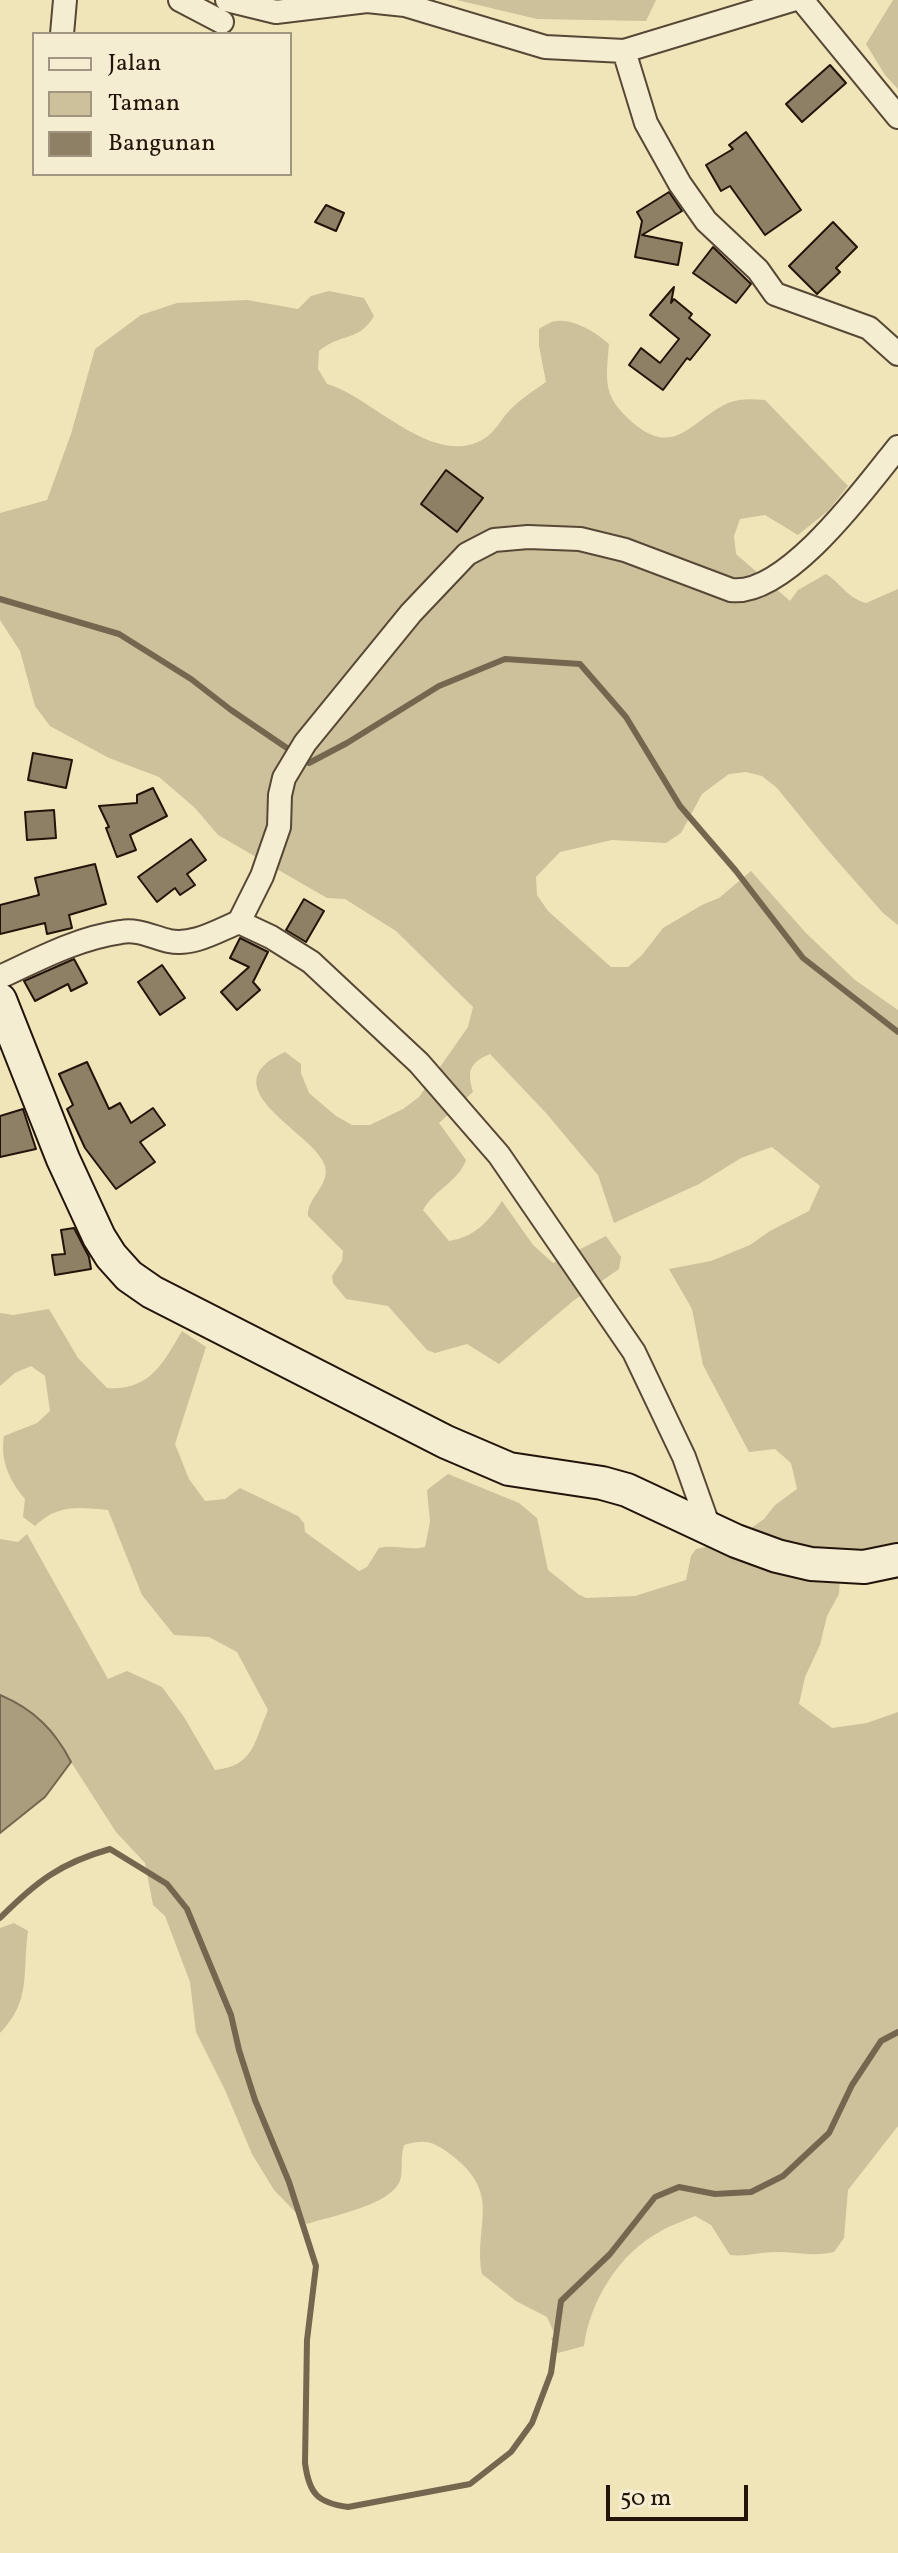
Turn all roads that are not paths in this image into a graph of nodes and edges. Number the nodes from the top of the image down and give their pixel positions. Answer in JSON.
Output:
{"nodes":[{"id":1,"x":65,"y":0,"type":"edge"},
{"id":2,"x":180,"y":0,"type":"edge"},
{"id":3,"x":792,"y":0,"type":"edge"},
{"id":4,"x":802,"y":0,"type":"edge"},
{"id":5,"x":224,"y":15,"type":"edge"},
{"id":6,"x":62,"y":32,"type":"edge"},
{"id":7,"x":624,"y":51,"type":"junction"},
{"id":8,"x":898,"y":117,"type":"edge"},
{"id":9,"x":898,"y":354,"type":"edge"},
{"id":10,"x":898,"y":447,"type":"edge"},
{"id":11,"x":239,"y":922,"type":"junction"},
{"id":12,"x":0,"y":977,"type":"edge"},
{"id":13,"x":0,"y":1000,"type":"edge"},
{"id":14,"x":710,"y":1530,"type":"junction"},
{"id":15,"x":898,"y":1560,"type":"edge"}],
"edges":[{"from":1,"to":6,"type":"street"},
{"from":2,"to":5,"type":"street"},
{"from":3,"to":7,"type":"street"},
{"from":4,"to":8,"type":"street"},
{"from":5,"to":7,"type":"street"},
{"from":7,"to":9,"type":"street"},
{"from":10,"to":11,"type":"street"},
{"from":11,"to":12,"type":"street"},
{"from":11,"to":14,"type":"street"},
{"from":13,"to":14,"type":"main road"},
{"from":14,"to":15,"type":"main road"}]}
